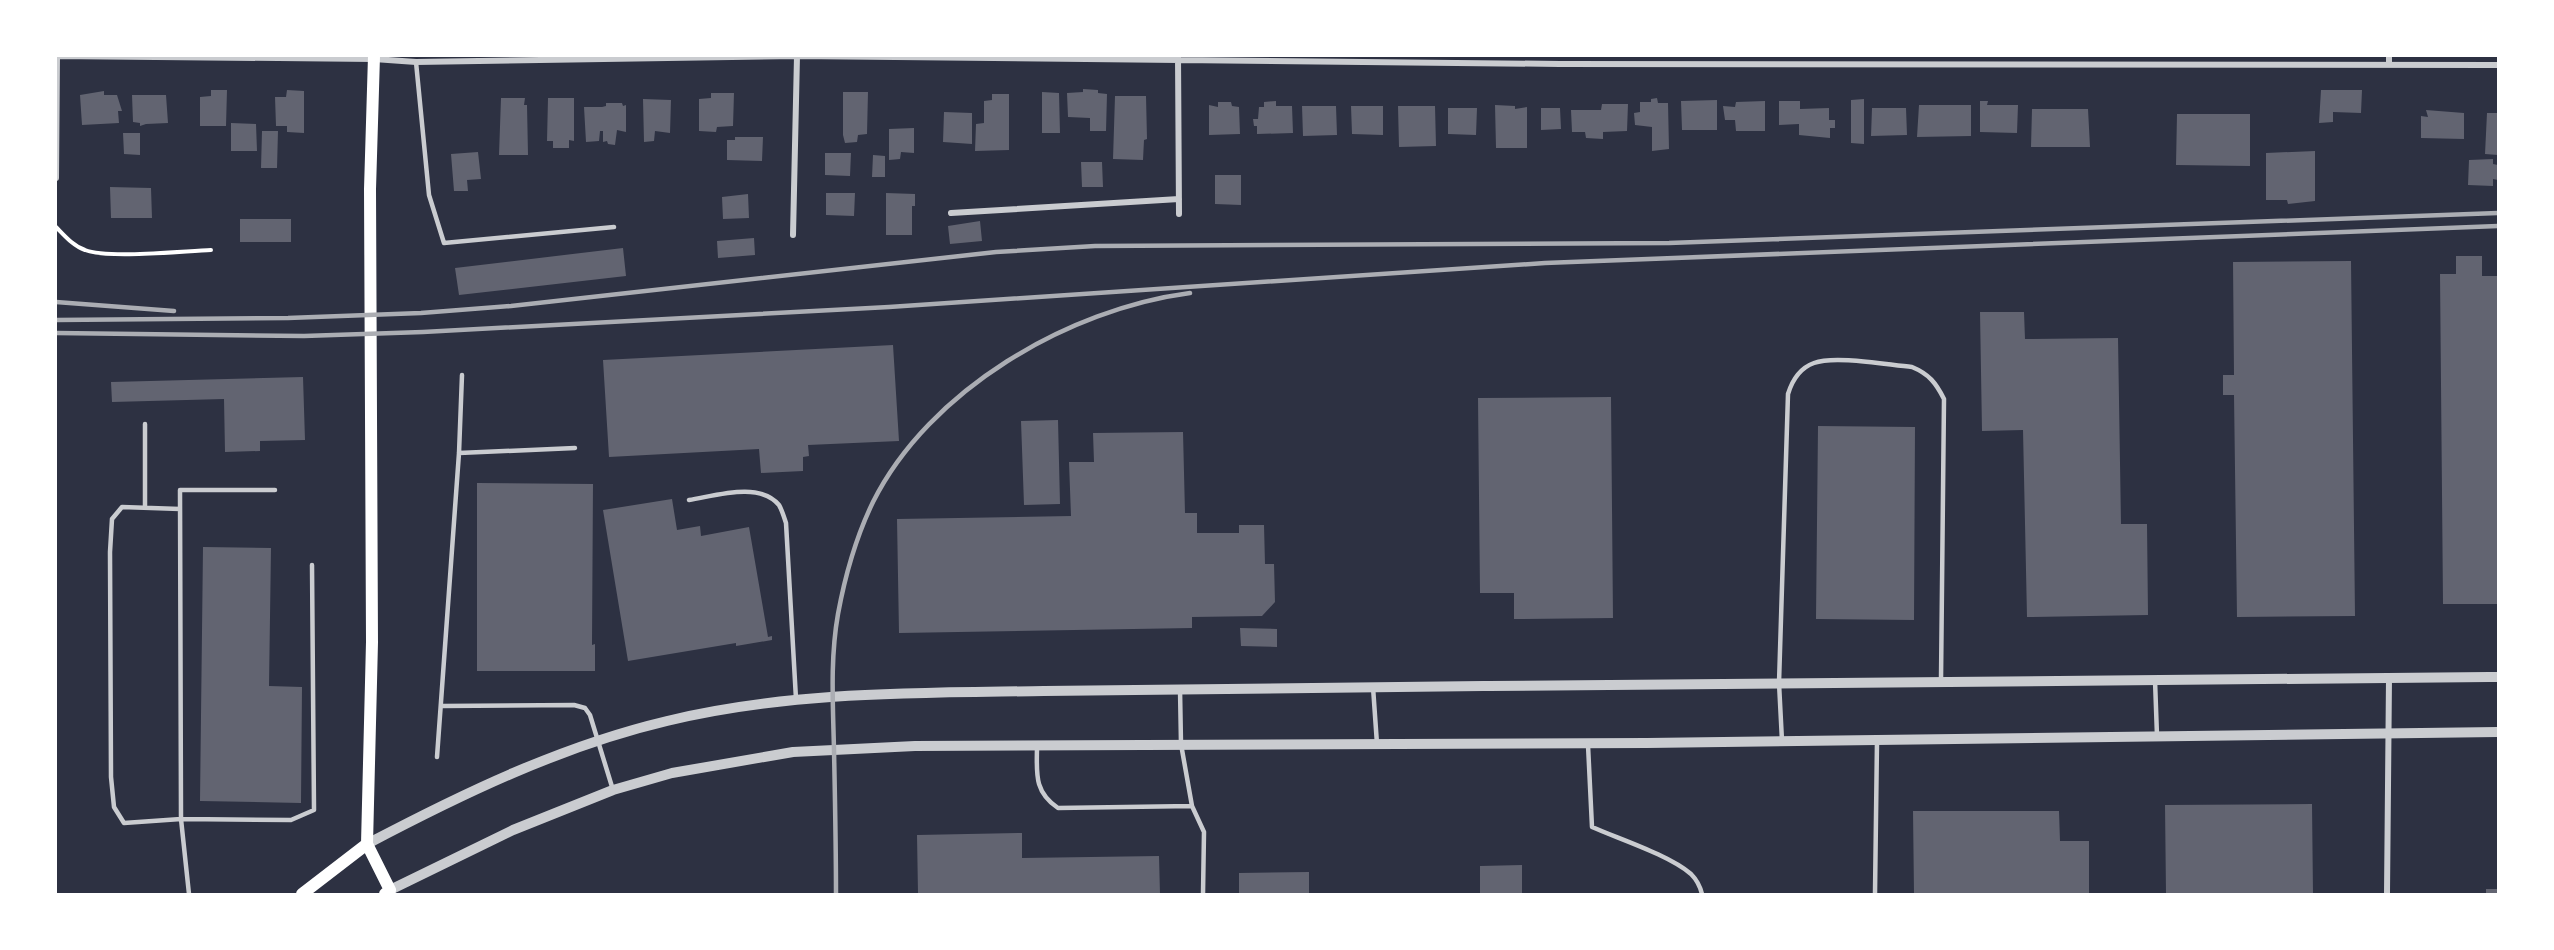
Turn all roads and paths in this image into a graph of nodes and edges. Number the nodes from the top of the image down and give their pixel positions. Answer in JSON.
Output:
{"nodes":[{"id":1,"x":57,"y":56,"type":"edge"},
{"id":2,"x":797,"y":56,"type":"edge"},
{"id":3,"x":1560,"y":56,"type":"edge"},
{"id":4,"x":1942,"y":56,"type":"edge"},
{"id":5,"x":2389,"y":56,"type":"edge"},
{"id":6,"x":374,"y":57,"type":"edge"},
{"id":7,"x":1178,"y":58,"type":"edge"},
{"id":8,"x":416,"y":62,"type":"junction"},
{"id":9,"x":1942,"y":63,"type":"junction"},
{"id":10,"x":1560,"y":64,"type":"junction"},
{"id":11,"x":2389,"y":65,"type":"junction"},
{"id":12,"x":2499,"y":65,"type":"edge"},
{"id":13,"x":56,"y":178,"type":"edge"},
{"id":14,"x":1179,"y":199,"type":"junction"},
{"id":15,"x":951,"y":213,"type":"dead end"},
{"id":16,"x":1179,"y":214,"type":"dead end"},
{"id":17,"x":56,"y":227,"type":"edge"},
{"id":18,"x":614,"y":227,"type":"dead end"},
{"id":19,"x":793,"y":235,"type":"dead end"},
{"id":20,"x":212,"y":250,"type":"dead end"},
{"id":21,"x":462,"y":375,"type":"dead end"},
{"id":22,"x":145,"y":424,"type":"dead end"},
{"id":23,"x":575,"y":448,"type":"dead end"},
{"id":24,"x":459,"y":453,"type":"junction"},
{"id":25,"x":275,"y":490,"type":"dead end"},
{"id":26,"x":689,"y":500,"type":"dead end"},
{"id":27,"x":145,"y":507,"type":"junction"},
{"id":28,"x":180,"y":509,"type":"junction"},
{"id":29,"x":312,"y":565,"type":"dead end"},
{"id":30,"x":2499,"y":677,"type":"edge"},
{"id":31,"x":2390,"y":678,"type":"junction"},
{"id":32,"x":2155,"y":680,"type":"junction"},
{"id":33,"x":1941,"y":681,"type":"junction"},
{"id":34,"x":1779,"y":683,"type":"junction"},
{"id":35,"x":1373,"y":687,"type":"junction"},
{"id":36,"x":1180,"y":689,"type":"junction"},
{"id":37,"x":796,"y":699,"type":"junction"},
{"id":38,"x":442,"y":706,"type":"junction"},
{"id":39,"x":2499,"y":732,"type":"edge"},
{"id":40,"x":2389,"y":734,"type":"junction"},
{"id":41,"x":2157,"y":736,"type":"junction"},
{"id":42,"x":1877,"y":740,"type":"junction"},
{"id":43,"x":598,"y":741,"type":"junction"},
{"id":44,"x":1587,"y":741,"type":"junction"},
{"id":45,"x":1782,"y":741,"type":"junction"},
{"id":46,"x":1180,"y":744,"type":"junction"},
{"id":47,"x":1377,"y":744,"type":"junction"},
{"id":48,"x":1037,"y":745,"type":"junction"},
{"id":49,"x":437,"y":757,"type":"dead end"},
{"id":50,"x":613,"y":790,"type":"junction"},
{"id":51,"x":1192,"y":806,"type":"junction"},
{"id":52,"x":181,"y":819,"type":"junction"},
{"id":53,"x":367,"y":844,"type":"junction"},
{"id":54,"x":389,"y":893,"type":"edge"},
{"id":55,"x":189,"y":894,"type":"edge"},
{"id":56,"x":302,"y":894,"type":"edge"},
{"id":57,"x":1203,"y":894,"type":"edge"},
{"id":58,"x":1702,"y":894,"type":"edge"},
{"id":59,"x":1875,"y":894,"type":"edge"},
{"id":60,"x":2387,"y":894,"type":"edge"}],
"edges":[{"from":1,"to":6,"type":"street"},
{"from":1,"to":13,"type":"street"},
{"from":2,"to":7,"type":"street"},
{"from":2,"to":8,"type":"street"},
{"from":2,"to":19,"type":"street"},
{"from":3,"to":10,"type":"street"},
{"from":4,"to":9,"type":"street"},
{"from":5,"to":11,"type":"street"},
{"from":6,"to":8,"type":"street"},
{"from":6,"to":53,"type":"main road"},
{"from":7,"to":10,"type":"street"},
{"from":7,"to":14,"type":"street"},
{"from":8,"to":18,"type":"lane"},
{"from":9,"to":10,"type":"street"},
{"from":9,"to":11,"type":"street"},
{"from":11,"to":12,"type":"street"},
{"from":14,"to":15,"type":"street"},
{"from":14,"to":16,"type":"street"},
{"from":17,"to":20,"type":"path"},
{"from":21,"to":24,"type":"lane"},
{"from":22,"to":27,"type":"lane"},
{"from":23,"to":24,"type":"lane"},
{"from":24,"to":38,"type":"lane"},
{"from":25,"to":28,"type":"lane"},
{"from":26,"to":37,"type":"lane"},
{"from":27,"to":28,"type":"lane"},
{"from":27,"to":52,"type":"lane"},
{"from":28,"to":52,"type":"lane"},
{"from":29,"to":52,"type":"lane"},
{"from":30,"to":31,"type":"street"},
{"from":31,"to":32,"type":"street"},
{"from":31,"to":40,"type":"street"},
{"from":32,"to":33,"type":"street"},
{"from":32,"to":41,"type":"lane"},
{"from":33,"to":34,"type":"street"},
{"from":33,"to":34,"type":"lane"},
{"from":34,"to":35,"type":"street"},
{"from":34,"to":45,"type":"lane"},
{"from":35,"to":36,"type":"street"},
{"from":35,"to":47,"type":"lane"},
{"from":36,"to":37,"type":"street"},
{"from":36,"to":46,"type":"lane"},
{"from":37,"to":43,"type":"street"},
{"from":38,"to":43,"type":"lane"},
{"from":38,"to":49,"type":"lane"},
{"from":39,"to":40,"type":"street"},
{"from":40,"to":41,"type":"street"},
{"from":40,"to":60,"type":"street"},
{"from":41,"to":42,"type":"street"},
{"from":42,"to":45,"type":"street"},
{"from":42,"to":59,"type":"lane"},
{"from":43,"to":50,"type":"lane"},
{"from":43,"to":53,"type":"street"},
{"from":44,"to":45,"type":"street"},
{"from":44,"to":47,"type":"street"},
{"from":44,"to":58,"type":"lane"},
{"from":46,"to":47,"type":"street"},
{"from":46,"to":48,"type":"street"},
{"from":46,"to":51,"type":"lane"},
{"from":48,"to":50,"type":"street"},
{"from":48,"to":51,"type":"lane"},
{"from":50,"to":54,"type":"street"},
{"from":51,"to":57,"type":"lane"},
{"from":52,"to":55,"type":"lane"},
{"from":53,"to":54,"type":"main road"},
{"from":53,"to":56,"type":"main road"}]}
